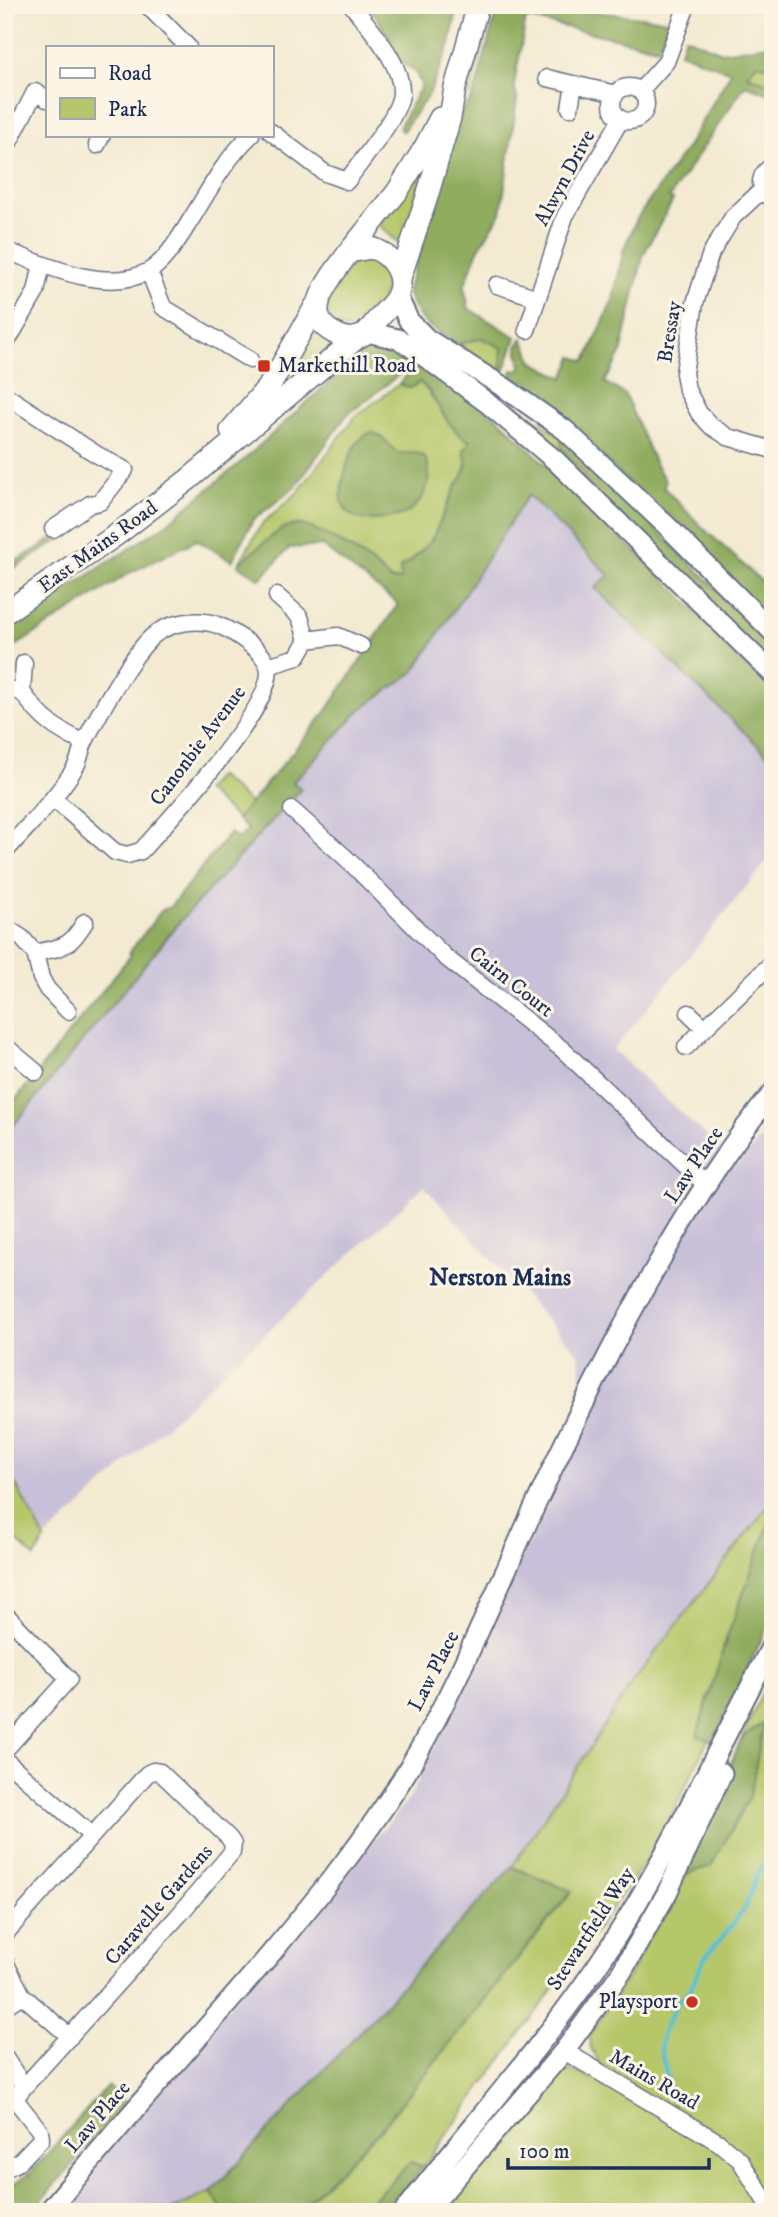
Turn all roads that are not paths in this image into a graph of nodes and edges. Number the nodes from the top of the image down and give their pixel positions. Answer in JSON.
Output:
{"nodes":[{"id":1,"x":147,"y":5,"type":"edge"},
{"id":2,"x":352,"y":5,"type":"edge"},
{"id":3,"x":478,"y":5,"type":"edge"},
{"id":4,"x":687,"y":5,"type":"edge"},
{"id":5,"x":187,"y":46,"type":"edge"},
{"id":6,"x":547,"y":78,"type":"dead end"},
{"id":7,"x":574,"y":84,"type":"junction"},
{"id":8,"x":455,"y":88,"type":"junction"},
{"id":9,"x":640,"y":91,"type":"junction"},
{"id":10,"x":616,"y":94,"type":"junction"},
{"id":11,"x":46,"y":98,"type":"edge"},
{"id":12,"x":570,"y":108,"type":"dead end"},
{"id":13,"x":621,"y":119,"type":"junction"},
{"id":14,"x":273,"y":133,"type":"edge"},
{"id":15,"x":250,"y":136,"type":"edge"},
{"id":16,"x":5,"y":150,"type":"edge"},
{"id":17,"x":773,"y":166,"type":"edge"},
{"id":18,"x":767,"y":194,"type":"edge"},
{"id":19,"x":5,"y":250,"type":"edge"},
{"id":20,"x":349,"y":252,"type":"junction"},
{"id":21,"x":42,"y":264,"type":"junction"},
{"id":22,"x":149,"y":271,"type":"junction"},
{"id":23,"x":497,"y":285,"type":"dead end"},
{"id":24,"x":398,"y":287,"type":"junction"},
{"id":25,"x":538,"y":299,"type":"junction"},
{"id":26,"x":316,"y":305,"type":"junction"},
{"id":27,"x":527,"y":330,"type":"dead end"},
{"id":28,"x":362,"y":335,"type":"junction"},
{"id":29,"x":5,"y":345,"type":"edge"},
{"id":30,"x":250,"y":360,"type":"dead end"},
{"id":31,"x":5,"y":395,"type":"edge"},
{"id":32,"x":773,"y":450,"type":"edge"},
{"id":33,"x":189,"y":480,"type":"junction"},
{"id":34,"x":53,"y":529,"type":"dead end"},
{"id":35,"x":277,"y":596,"type":"dead end"},
{"id":36,"x":5,"y":613,"type":"edge"},
{"id":37,"x":773,"y":632,"type":"edge"},
{"id":38,"x":307,"y":640,"type":"junction"},
{"id":39,"x":361,"y":646,"type":"dead end"},
{"id":40,"x":24,"y":663,"type":"dead end"},
{"id":41,"x":268,"y":666,"type":"junction"},
{"id":42,"x":773,"y":674,"type":"edge"},
{"id":43,"x":5,"y":689,"type":"edge"},
{"id":44,"x":22,"y":692,"type":"junction"},
{"id":45,"x":84,"y":743,"type":"junction"},
{"id":46,"x":54,"y":799,"type":"junction"},
{"id":47,"x":292,"y":810,"type":"dead end"},
{"id":48,"x":7,"y":846,"type":"edge"},
{"id":49,"x":85,"y":922,"type":"dead end"},
{"id":50,"x":5,"y":927,"type":"edge"},
{"id":51,"x":35,"y":953,"type":"junction"},
{"id":52,"x":773,"y":962,"type":"edge"},
{"id":53,"x":68,"y":1011,"type":"dead end"},
{"id":54,"x":689,"y":1013,"type":"dead end"},
{"id":55,"x":705,"y":1028,"type":"junction"},
{"id":56,"x":5,"y":1046,"type":"edge"},
{"id":57,"x":686,"y":1046,"type":"dead end"},
{"id":58,"x":36,"y":1072,"type":"dead end"},
{"id":59,"x":773,"y":1093,"type":"edge"},
{"id":60,"x":706,"y":1185,"type":"junction"},
{"id":61,"x":5,"y":1614,"type":"edge"},
{"id":62,"x":773,"y":1645,"type":"edge"},
{"id":63,"x":5,"y":1750,"type":"edge"},
{"id":64,"x":5,"y":1760,"type":"edge"},
{"id":65,"x":91,"y":1835,"type":"junction"},
{"id":66,"x":5,"y":1934,"type":"edge"},
{"id":67,"x":5,"y":1962,"type":"edge"},
{"id":68,"x":22,"y":1995,"type":"junction"},
{"id":69,"x":5,"y":2006,"type":"edge"},
{"id":70,"x":70,"y":2037,"type":"junction"},
{"id":71,"x":564,"y":2051,"type":"junction"},
{"id":72,"x":5,"y":2057,"type":"edge"},
{"id":73,"x":24,"y":2087,"type":"junction"},
{"id":74,"x":5,"y":2169,"type":"edge"},
{"id":75,"x":48,"y":2212,"type":"edge"},
{"id":76,"x":404,"y":2212,"type":"edge"},
{"id":77,"x":426,"y":2212,"type":"edge"},
{"id":78,"x":772,"y":2212,"type":"edge"}],
"edges":[{"from":1,"to":5,"type":"street"},
{"from":2,"to":14,"type":"street"},
{"from":3,"to":8,"type":"main road"},
{"from":4,"to":9,"type":"street"},
{"from":6,"to":7,"type":"street"},
{"from":7,"to":10,"type":"street"},
{"from":7,"to":12,"type":"street","name":"Alwyn Drive"},
{"from":8,"to":20,"type":"main road"},
{"from":8,"to":24,"type":"main road"},
{"from":9,"to":10,"type":"street"},
{"from":9,"to":13,"type":"street","name":"Alwyn Drive"},
{"from":10,"to":13,"type":"street","name":"Alwyn Drive"},
{"from":11,"to":16,"type":"street"},
{"from":13,"to":25,"type":"street","name":"Alwyn Drive"},
{"from":15,"to":22,"type":"street"},
{"from":17,"to":18,"type":"street","name":"Bressay"},
{"from":18,"to":32,"type":"street","name":"Bressay"},
{"from":19,"to":21,"type":"street"},
{"from":20,"to":24,"type":"main road"},
{"from":20,"to":26,"type":"main road"},
{"from":21,"to":22,"type":"street"},
{"from":21,"to":29,"type":"street"},
{"from":22,"to":30,"type":"street"},
{"from":23,"to":25,"type":"street"},
{"from":24,"to":28,"type":"main road"},
{"from":24,"to":37,"type":"street"},
{"from":25,"to":27,"type":"street","name":"Alwyn Drive"},
{"from":26,"to":28,"type":"main road"},
{"from":26,"to":33,"type":"main road","name":"East Mains Road"},
{"from":28,"to":33,"type":"main road","name":"East Mains Road"},
{"from":28,"to":42,"type":"street"},
{"from":31,"to":34,"type":"street"},
{"from":33,"to":36,"type":"main road","name":"East Mains Road"},
{"from":35,"to":38,"type":"street"},
{"from":38,"to":39,"type":"street"},
{"from":38,"to":41,"type":"street"},
{"from":40,"to":44,"type":"street"},
{"from":41,"to":45,"type":"street"},
{"from":41,"to":46,"type":"street","name":"Canonbie Avenue"},
{"from":43,"to":44,"type":"street"},
{"from":44,"to":45,"type":"street"},
{"from":45,"to":46,"type":"street"},
{"from":46,"to":48,"type":"street"},
{"from":47,"to":60,"type":"street","name":"Cairn Court"},
{"from":49,"to":51,"type":"street"},
{"from":50,"to":51,"type":"street"},
{"from":51,"to":53,"type":"street"},
{"from":52,"to":55,"type":"street"},
{"from":54,"to":55,"type":"street"},
{"from":55,"to":57,"type":"street"},
{"from":56,"to":58,"type":"street"},
{"from":59,"to":60,"type":"street","name":"Law Place"},
{"from":60,"to":75,"type":"street","name":"Law Place"},
{"from":61,"to":63,"type":"street"},
{"from":62,"to":71,"type":"street","name":"Stewartfield Way"},
{"from":62,"to":76,"type":"street","name":"Stewartfield Way"},
{"from":64,"to":65,"type":"street"},
{"from":65,"to":66,"type":"street","name":"Caravelle Gardens"},
{"from":65,"to":70,"type":"street","name":"Caravelle Gardens"},
{"from":67,"to":68,"type":"street"},
{"from":68,"to":69,"type":"street"},
{"from":68,"to":70,"type":"street"},
{"from":70,"to":73,"type":"street"},
{"from":71,"to":77,"type":"street","name":"Stewartfield Way"},
{"from":71,"to":78,"type":"street","name":"Mains Road"},
{"from":72,"to":73,"type":"street"},
{"from":73,"to":74,"type":"street"}]}
